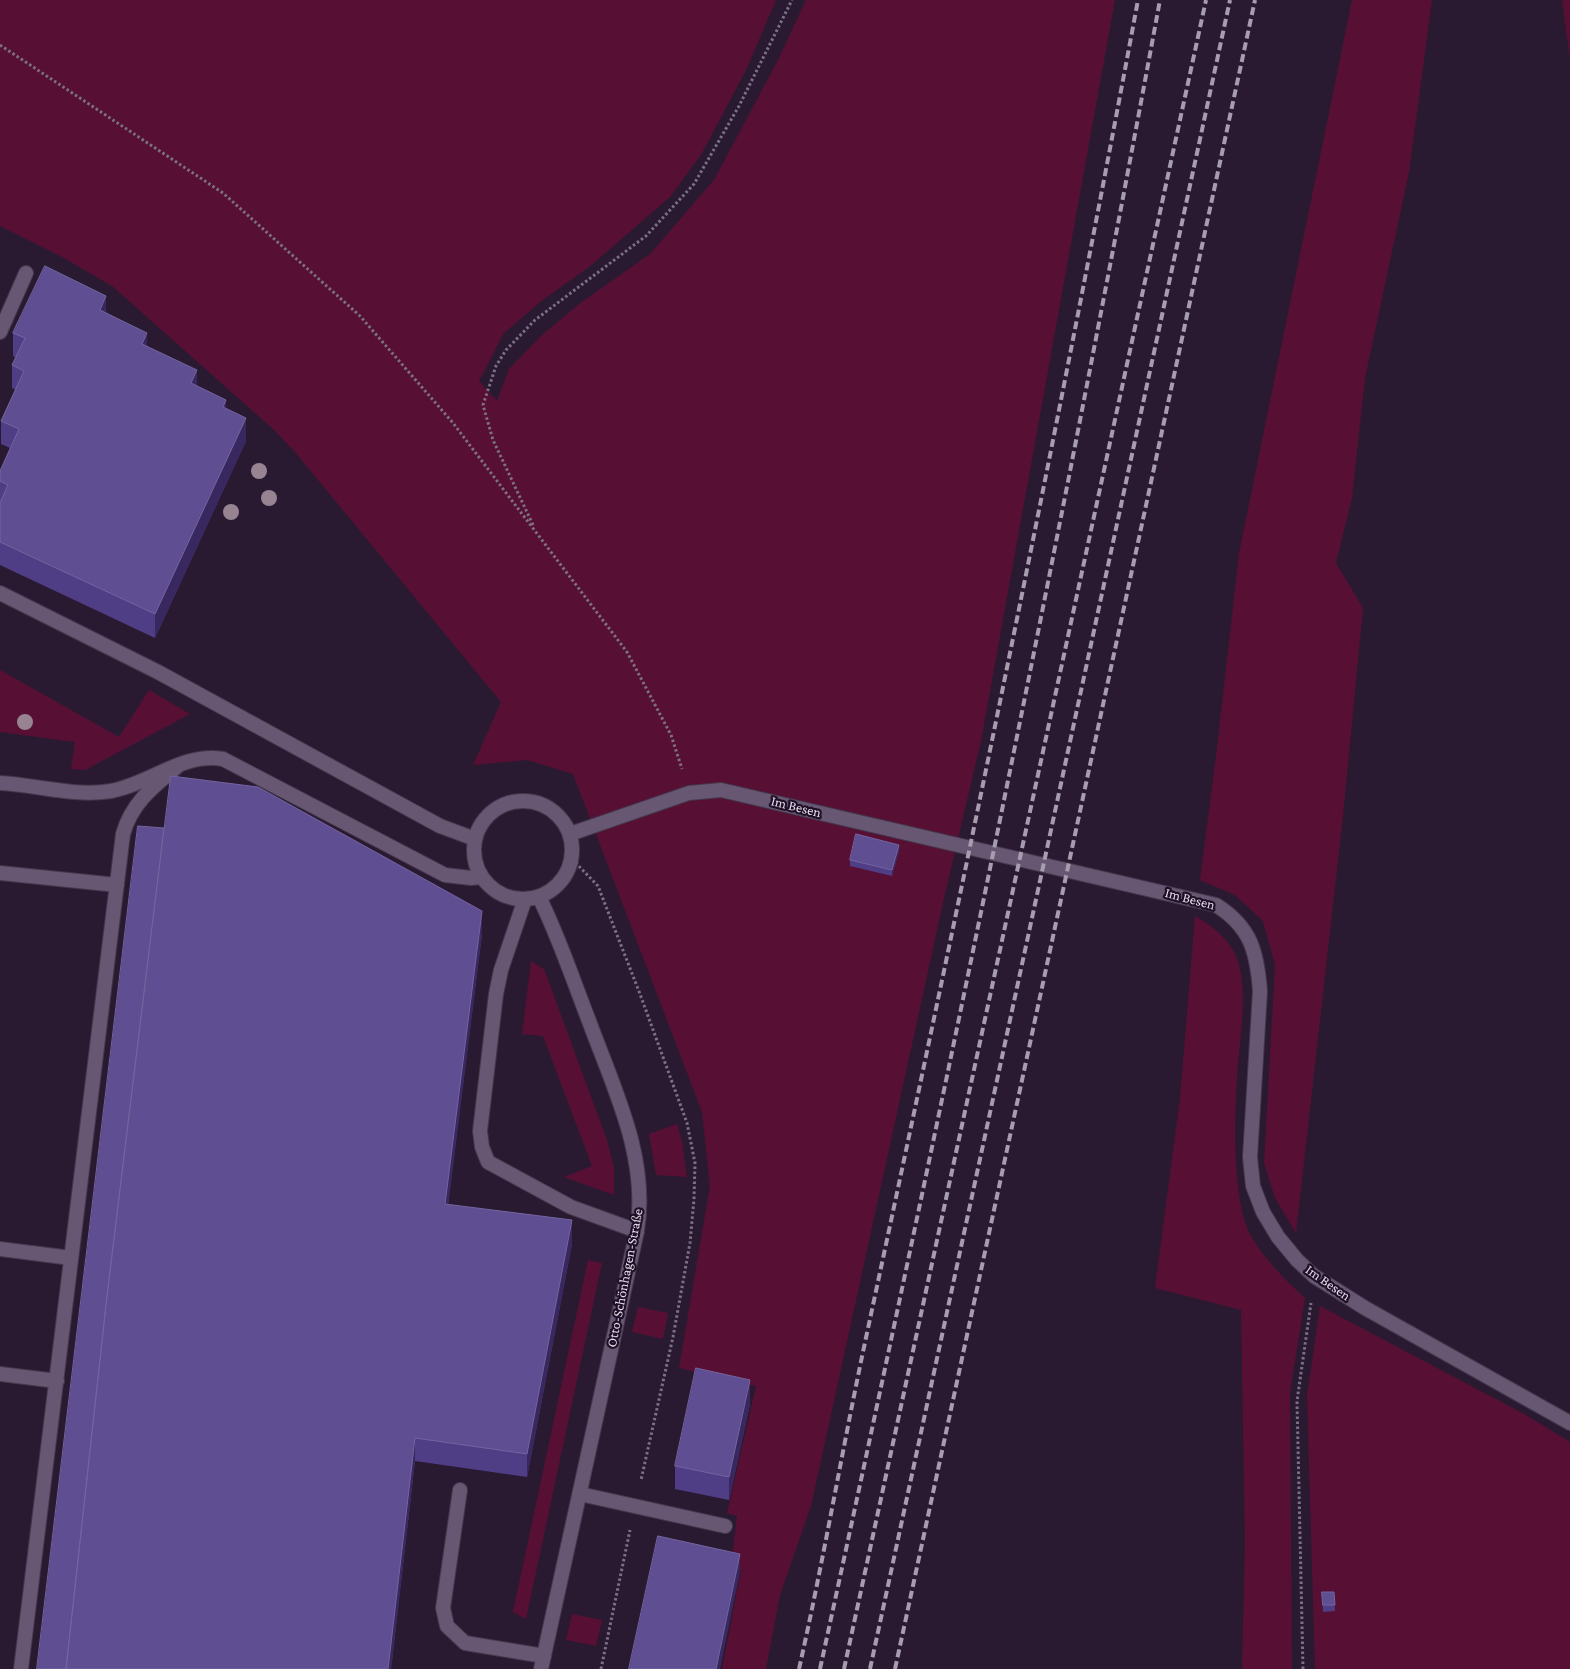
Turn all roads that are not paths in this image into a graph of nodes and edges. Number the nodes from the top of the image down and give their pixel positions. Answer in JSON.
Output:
{"nodes":[{"id":1,"x":26,"y":273,"type":"dead end"},
{"id":2,"x":0,"y":332,"type":"edge"},
{"id":3,"x":0,"y":593,"type":"edge"},
{"id":4,"x":179,"y":765,"type":"junction"},
{"id":5,"x":0,"y":783,"type":"edge"},
{"id":6,"x":570,"y":834,"type":"junction"},
{"id":7,"x":475,"y":839,"type":"junction"},
{"id":8,"x":0,"y":873,"type":"edge"},
{"id":9,"x":481,"y":877,"type":"junction"},
{"id":10,"x":117,"y":885,"type":"junction"},
{"id":11,"x":539,"y":897,"type":"junction"},
{"id":12,"x":525,"y":900,"type":"junction"},
{"id":13,"x":637,"y":1231,"type":"junction"},
{"id":14,"x":0,"y":1249,"type":"edge"},
{"id":15,"x":72,"y":1258,"type":"junction"},
{"id":16,"x":0,"y":1374,"type":"edge"},
{"id":17,"x":57,"y":1381,"type":"junction"},
{"id":18,"x":1570,"y":1424,"type":"edge"},
{"id":19,"x":460,"y":1490,"type":"dead end"},
{"id":20,"x":580,"y":1494,"type":"junction"},
{"id":21,"x":725,"y":1526,"type":"dead end"},
{"id":22,"x":542,"y":1662,"type":"edge"},
{"id":23,"x":21,"y":1669,"type":"edge"}],
"edges":[{"from":1,"to":2,"type":"street"},
{"from":3,"to":7,"type":"street"},
{"from":4,"to":5,"type":"street"},
{"from":4,"to":9,"type":"street"},
{"from":4,"to":10,"type":"street"},
{"from":6,"to":7,"type":"street"},
{"from":6,"to":11,"type":"street"},
{"from":6,"to":18,"type":"street","name":"Im Besen"},
{"from":7,"to":9,"type":"street"},
{"from":8,"to":10,"type":"street"},
{"from":9,"to":12,"type":"street"},
{"from":10,"to":15,"type":"street"},
{"from":11,"to":12,"type":"street"},
{"from":11,"to":13,"type":"street","name":"Otto-Schönhagen-Straße"},
{"from":12,"to":13,"type":"street"},
{"from":13,"to":20,"type":"street","name":"Otto-Schönhagen-Straße"},
{"from":14,"to":15,"type":"street"},
{"from":15,"to":17,"type":"street"},
{"from":16,"to":17,"type":"street"},
{"from":17,"to":23,"type":"street"},
{"from":19,"to":22,"type":"street"},
{"from":20,"to":21,"type":"street"},
{"from":20,"to":22,"type":"street","name":"Otto-Schönhagen-Straße"}]}
